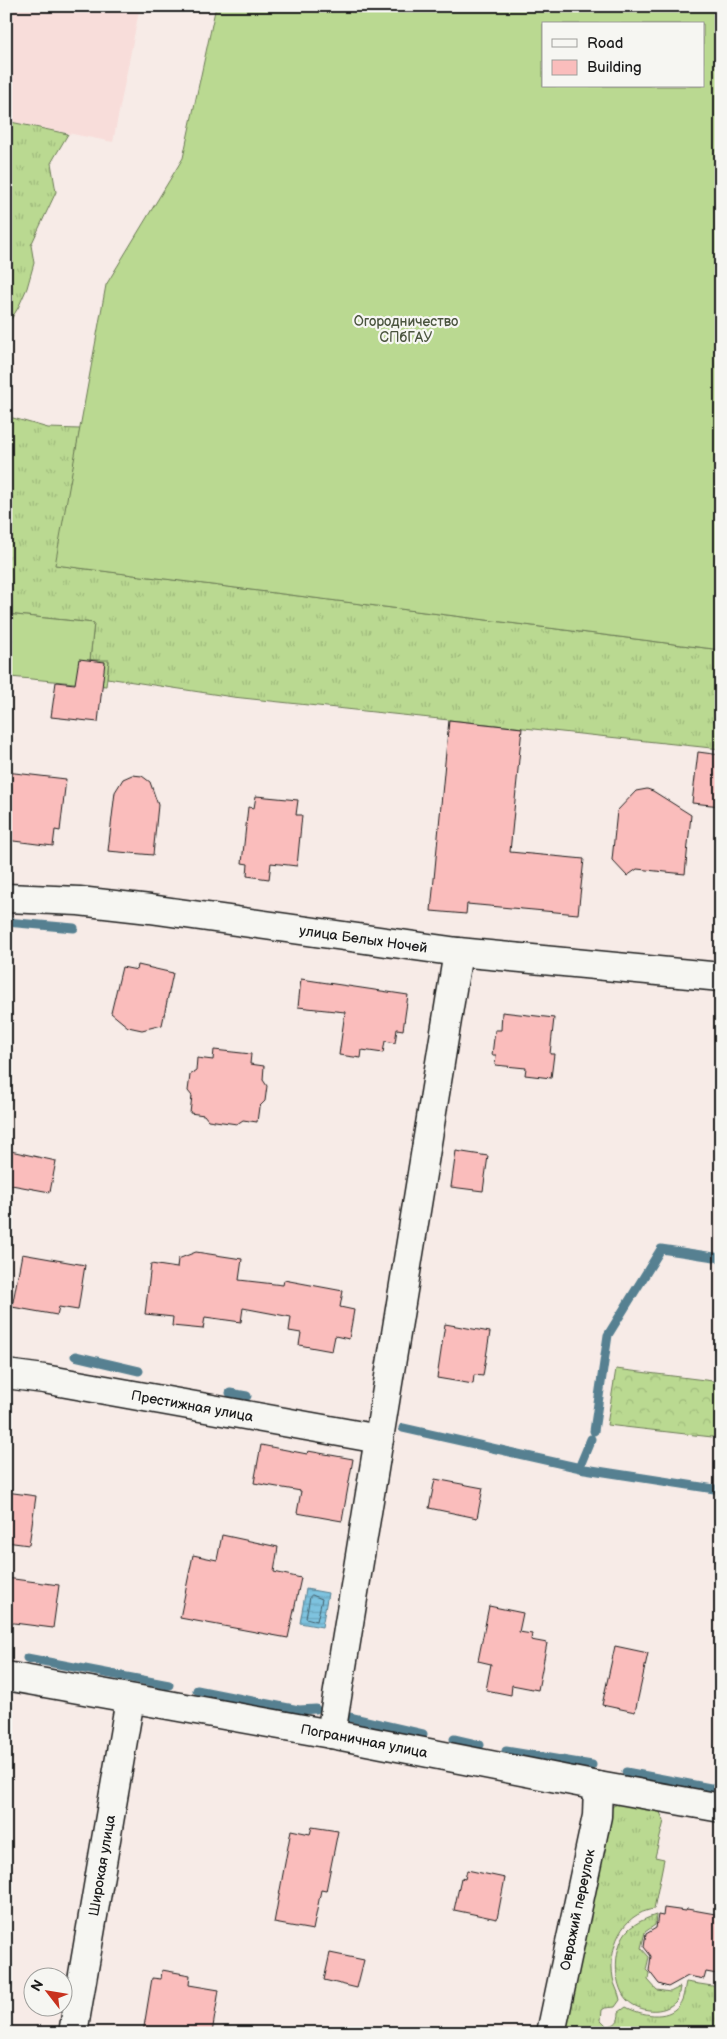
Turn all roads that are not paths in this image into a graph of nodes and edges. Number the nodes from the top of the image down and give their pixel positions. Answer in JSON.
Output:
{"nodes":[{"id":1,"x":6,"y":898,"type":"edge"},
{"id":2,"x":458,"y":952,"type":"junction"},
{"id":3,"x":721,"y":977,"type":"edge"},
{"id":4,"x":6,"y":1374,"type":"edge"},
{"id":5,"x":378,"y":1440,"type":"junction"},
{"id":6,"x":6,"y":1676,"type":"edge"},
{"id":7,"x":130,"y":1699,"type":"junction"},
{"id":8,"x":331,"y":1734,"type":"junction"},
{"id":9,"x":598,"y":1786,"type":"junction"},
{"id":10,"x":721,"y":1808,"type":"edge"},
{"id":11,"x":73,"y":2033,"type":"edge"},
{"id":12,"x":551,"y":2033,"type":"edge"}],
"edges":[{"from":1,"to":2,"type":"street","name":"улица Белых Ночей"},
{"from":2,"to":3,"type":"street","name":"улица Белых Ночей"},
{"from":2,"to":5,"type":"street"},
{"from":4,"to":5,"type":"street","name":"Престижная улица"},
{"from":5,"to":8,"type":"street"},
{"from":6,"to":7,"type":"street","name":"Пограничная улица"},
{"from":7,"to":8,"type":"street","name":"Пограничная улица"},
{"from":7,"to":11,"type":"street","name":"Широкая улица"},
{"from":8,"to":9,"type":"street","name":"Пограничная улица"},
{"from":9,"to":10,"type":"street","name":"Пограничная улица"},
{"from":9,"to":12,"type":"street","name":"Овражий переулок"}]}
